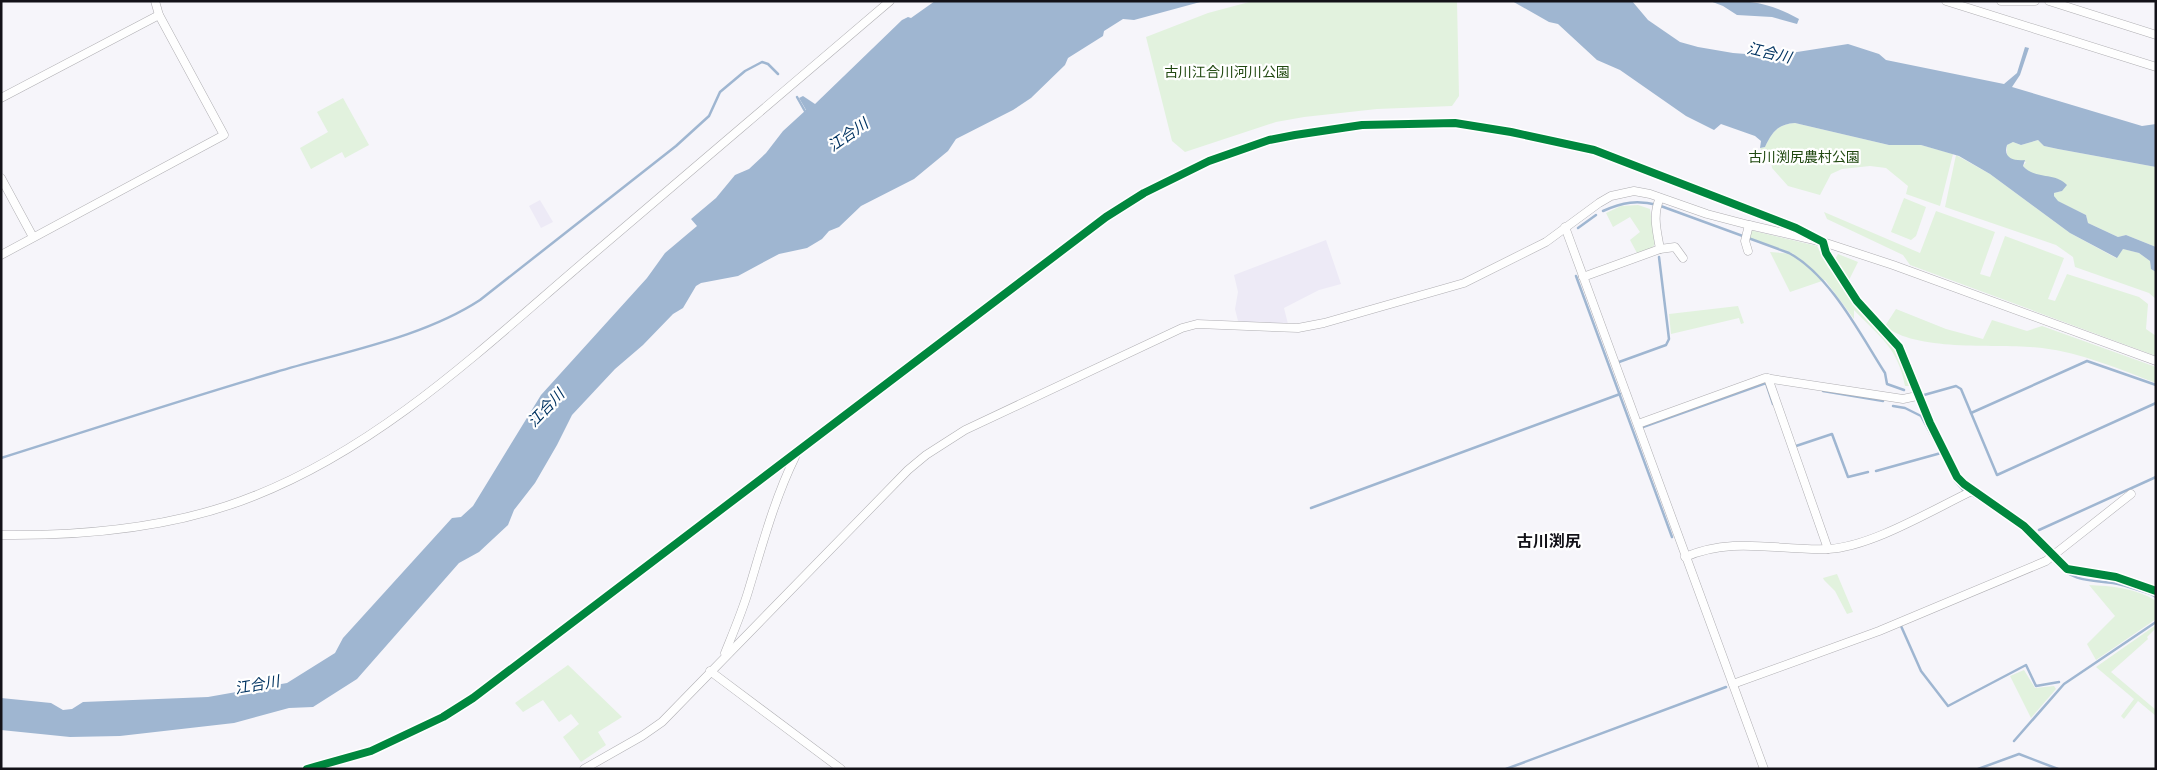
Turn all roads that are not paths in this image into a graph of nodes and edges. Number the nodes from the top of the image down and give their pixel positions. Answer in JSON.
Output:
{"nodes":[{"id":1,"x":155,"y":1,"type":"edge"},
{"id":2,"x":890,"y":1,"type":"edge"},
{"id":3,"x":1946,"y":1,"type":"edge"},
{"id":4,"x":2001,"y":1,"type":"edge"},
{"id":5,"x":2035,"y":1,"type":"edge"},
{"id":6,"x":2049,"y":1,"type":"edge"},
{"id":7,"x":159,"y":15,"type":"junction"},
{"id":8,"x":2156,"y":35,"type":"edge"},
{"id":9,"x":2156,"y":67,"type":"edge"},
{"id":10,"x":1,"y":98,"type":"edge"},
{"id":11,"x":1,"y":178,"type":"edge"},
{"id":12,"x":1659,"y":199,"type":"junction"},
{"id":13,"x":1565,"y":227,"type":"junction"},
{"id":14,"x":1747,"y":233,"type":"junction"},
{"id":15,"x":34,"y":237,"type":"junction"},
{"id":16,"x":1823,"y":242,"type":"junction"},
{"id":17,"x":1660,"y":249,"type":"junction"},
{"id":18,"x":1748,"y":251,"type":"dead end"},
{"id":19,"x":1,"y":255,"type":"edge"},
{"id":20,"x":1683,"y":258,"type":"dead end"},
{"id":21,"x":1583,"y":277,"type":"junction"},
{"id":22,"x":2156,"y":361,"type":"edge"},
{"id":23,"x":1769,"y":382,"type":"junction"},
{"id":24,"x":1917,"y":396,"type":"junction"},
{"id":25,"x":1638,"y":424,"type":"junction"},
{"id":26,"x":795,"y":455,"type":"junction"},
{"id":27,"x":1972,"y":491,"type":"junction"},
{"id":28,"x":2131,"y":494,"type":"dead end"},
{"id":29,"x":1,"y":535,"type":"edge"},
{"id":30,"x":1828,"y":549,"type":"junction"},
{"id":31,"x":2053,"y":556,"type":"junction"},
{"id":32,"x":1685,"y":557,"type":"junction"},
{"id":33,"x":2156,"y":591,"type":"edge"},
{"id":34,"x":723,"y":657,"type":"junction"},
{"id":35,"x":710,"y":671,"type":"junction"},
{"id":36,"x":1733,"y":684,"type":"junction"},
{"id":37,"x":599,"y":765,"type":"edge"},
{"id":38,"x":307,"y":769,"type":"edge"},
{"id":39,"x":584,"y":769,"type":"edge"},
{"id":40,"x":841,"y":769,"type":"edge"},
{"id":41,"x":1764,"y":769,"type":"edge"}],
"edges":[{"from":1,"to":7,"type":"street"},
{"from":2,"to":29,"type":"street"},
{"from":3,"to":9,"type":"street"},
{"from":4,"to":5,"type":"street"},
{"from":6,"to":8,"type":"street"},
{"from":7,"to":10,"type":"street"},
{"from":7,"to":15,"type":"street"},
{"from":11,"to":15,"type":"street"},
{"from":12,"to":13,"type":"street"},
{"from":12,"to":14,"type":"street"},
{"from":12,"to":17,"type":"street"},
{"from":13,"to":21,"type":"street"},
{"from":13,"to":34,"type":"street"},
{"from":14,"to":16,"type":"street"},
{"from":14,"to":18,"type":"street"},
{"from":15,"to":19,"type":"street"},
{"from":16,"to":22,"type":"street"},
{"from":16,"to":24,"type":"street"},
{"from":16,"to":26,"type":"street"},
{"from":17,"to":20,"type":"street"},
{"from":17,"to":21,"type":"street"},
{"from":21,"to":25,"type":"street"},
{"from":23,"to":24,"type":"street"},
{"from":23,"to":25,"type":"street"},
{"from":23,"to":30,"type":"street"},
{"from":24,"to":27,"type":"street"},
{"from":25,"to":32,"type":"street"},
{"from":26,"to":34,"type":"street"},
{"from":26,"to":38,"type":"street"},
{"from":27,"to":30,"type":"street"},
{"from":27,"to":31,"type":"street"},
{"from":28,"to":31,"type":"street"},
{"from":30,"to":32,"type":"street"},
{"from":31,"to":33,"type":"street"},
{"from":31,"to":36,"type":"street"},
{"from":32,"to":36,"type":"street"},
{"from":34,"to":35,"type":"street"},
{"from":35,"to":37,"type":"street"},
{"from":35,"to":40,"type":"street"},
{"from":36,"to":41,"type":"street"},
{"from":37,"to":39,"type":"street"}]}
